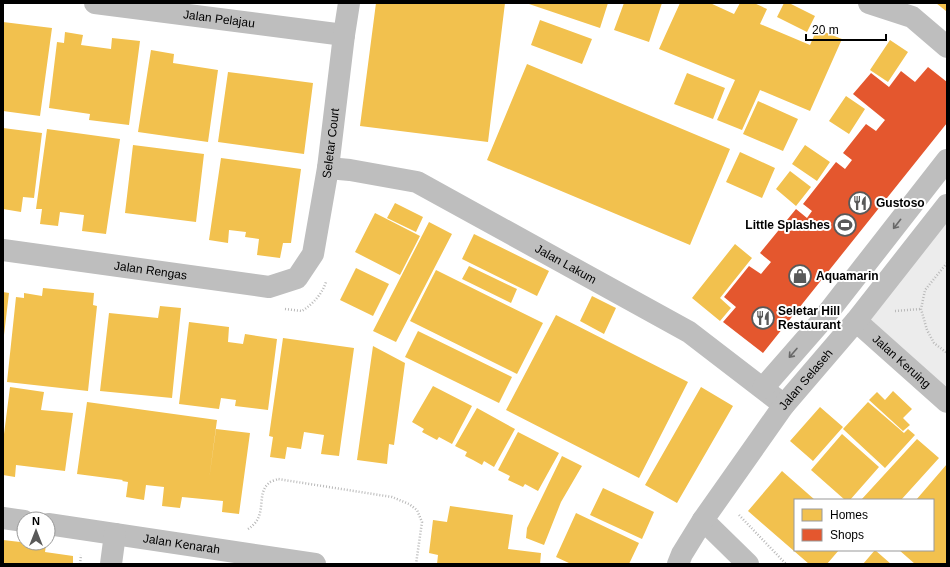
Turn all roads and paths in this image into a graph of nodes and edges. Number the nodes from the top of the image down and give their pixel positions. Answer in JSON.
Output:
{"nodes":[{"id":1,"x":95,"y":3,"type":"edge"},
{"id":2,"x":349,"y":3,"type":"edge"},
{"id":3,"x":869,"y":3,"type":"edge"},
{"id":4,"x":344,"y":35,"type":"junction"},
{"id":5,"x":947,"y":46,"type":"edge"},
{"id":6,"x":947,"y":160,"type":"edge"},
{"id":7,"x":328,"y":168,"type":"junction"},
{"id":8,"x":947,"y":205,"type":"edge"},
{"id":9,"x":3,"y":250,"type":"edge"},
{"id":10,"x":947,"y":263,"type":"edge"},
{"id":11,"x":297,"y":278,"type":"joint"},
{"id":12,"x":327,"y":280,"type":"dead end"},
{"id":13,"x":279,"y":308,"type":"dead end"},
{"id":14,"x":921,"y":309,"type":"junction"},
{"id":15,"x":894,"y":311,"type":"dead end"},
{"id":16,"x":856,"y":321,"type":"junction"},
{"id":17,"x":947,"y":353,"type":"edge"},
{"id":18,"x":763,"y":388,"type":"junction"},
{"id":19,"x":947,"y":402,"type":"edge"},
{"id":20,"x":784,"y":405,"type":"junction"},
{"id":21,"x":739,"y":515,"type":"dead end"},
{"id":22,"x":3,"y":518,"type":"edge"},
{"id":23,"x":16,"y":520,"type":"edge"},
{"id":24,"x":703,"y":520,"type":"junction"},
{"id":25,"x":56,"y":525,"type":"edge"},
{"id":26,"x":242,"y":532,"type":"dead end"},
{"id":27,"x":115,"y":534,"type":"junction"},
{"id":28,"x":111,"y":564,"type":"edge"},
{"id":29,"x":315,"y":564,"type":"edge"},
{"id":30,"x":416,"y":564,"type":"edge"},
{"id":31,"x":678,"y":564,"type":"edge"},
{"id":32,"x":748,"y":564,"type":"edge"},
{"id":33,"x":786,"y":564,"type":"edge"}],
"edges":[{"from":1,"to":4,"type":"street","name":"Jalan Pelajau"},
{"from":2,"to":4,"type":"street","name":"Seletar Court"},
{"from":3,"to":5,"type":"street"},
{"from":4,"to":7,"type":"street","name":"Seletar Court"},
{"from":6,"to":18,"type":"street","one_way":true},
{"from":7,"to":11,"type":"street","name":"Seletar Court"},
{"from":7,"to":18,"type":"street","name":"Jalan Lakum"},
{"from":8,"to":16,"type":"street","name":"Jalan Selaseh"},
{"from":9,"to":11,"type":"street","name":"Jalan Rengas"},
{"from":10,"to":14,"type":"path"},
{"from":12,"to":13,"type":"path"},
{"from":14,"to":15,"type":"path"},
{"from":14,"to":17,"type":"path"},
{"from":16,"to":19,"type":"street","name":"Jalan Keruing"},
{"from":16,"to":20,"type":"street","name":"Jalan Selaseh"},
{"from":18,"to":20,"type":"street","name":"Jalan Lakum"},
{"from":20,"to":24,"type":"street","name":"Jalan Selaseh"},
{"from":21,"to":33,"type":"path"},
{"from":22,"to":23,"type":"street"},
{"from":24,"to":31,"type":"street","name":"Jalan Selaseh"},
{"from":24,"to":32,"type":"street"},
{"from":25,"to":27,"type":"street","name":"Jalan Kenarah"},
{"from":26,"to":30,"type":"path"},
{"from":27,"to":28,"type":"street"},
{"from":27,"to":29,"type":"street","name":"Jalan Kenarah"}]}
